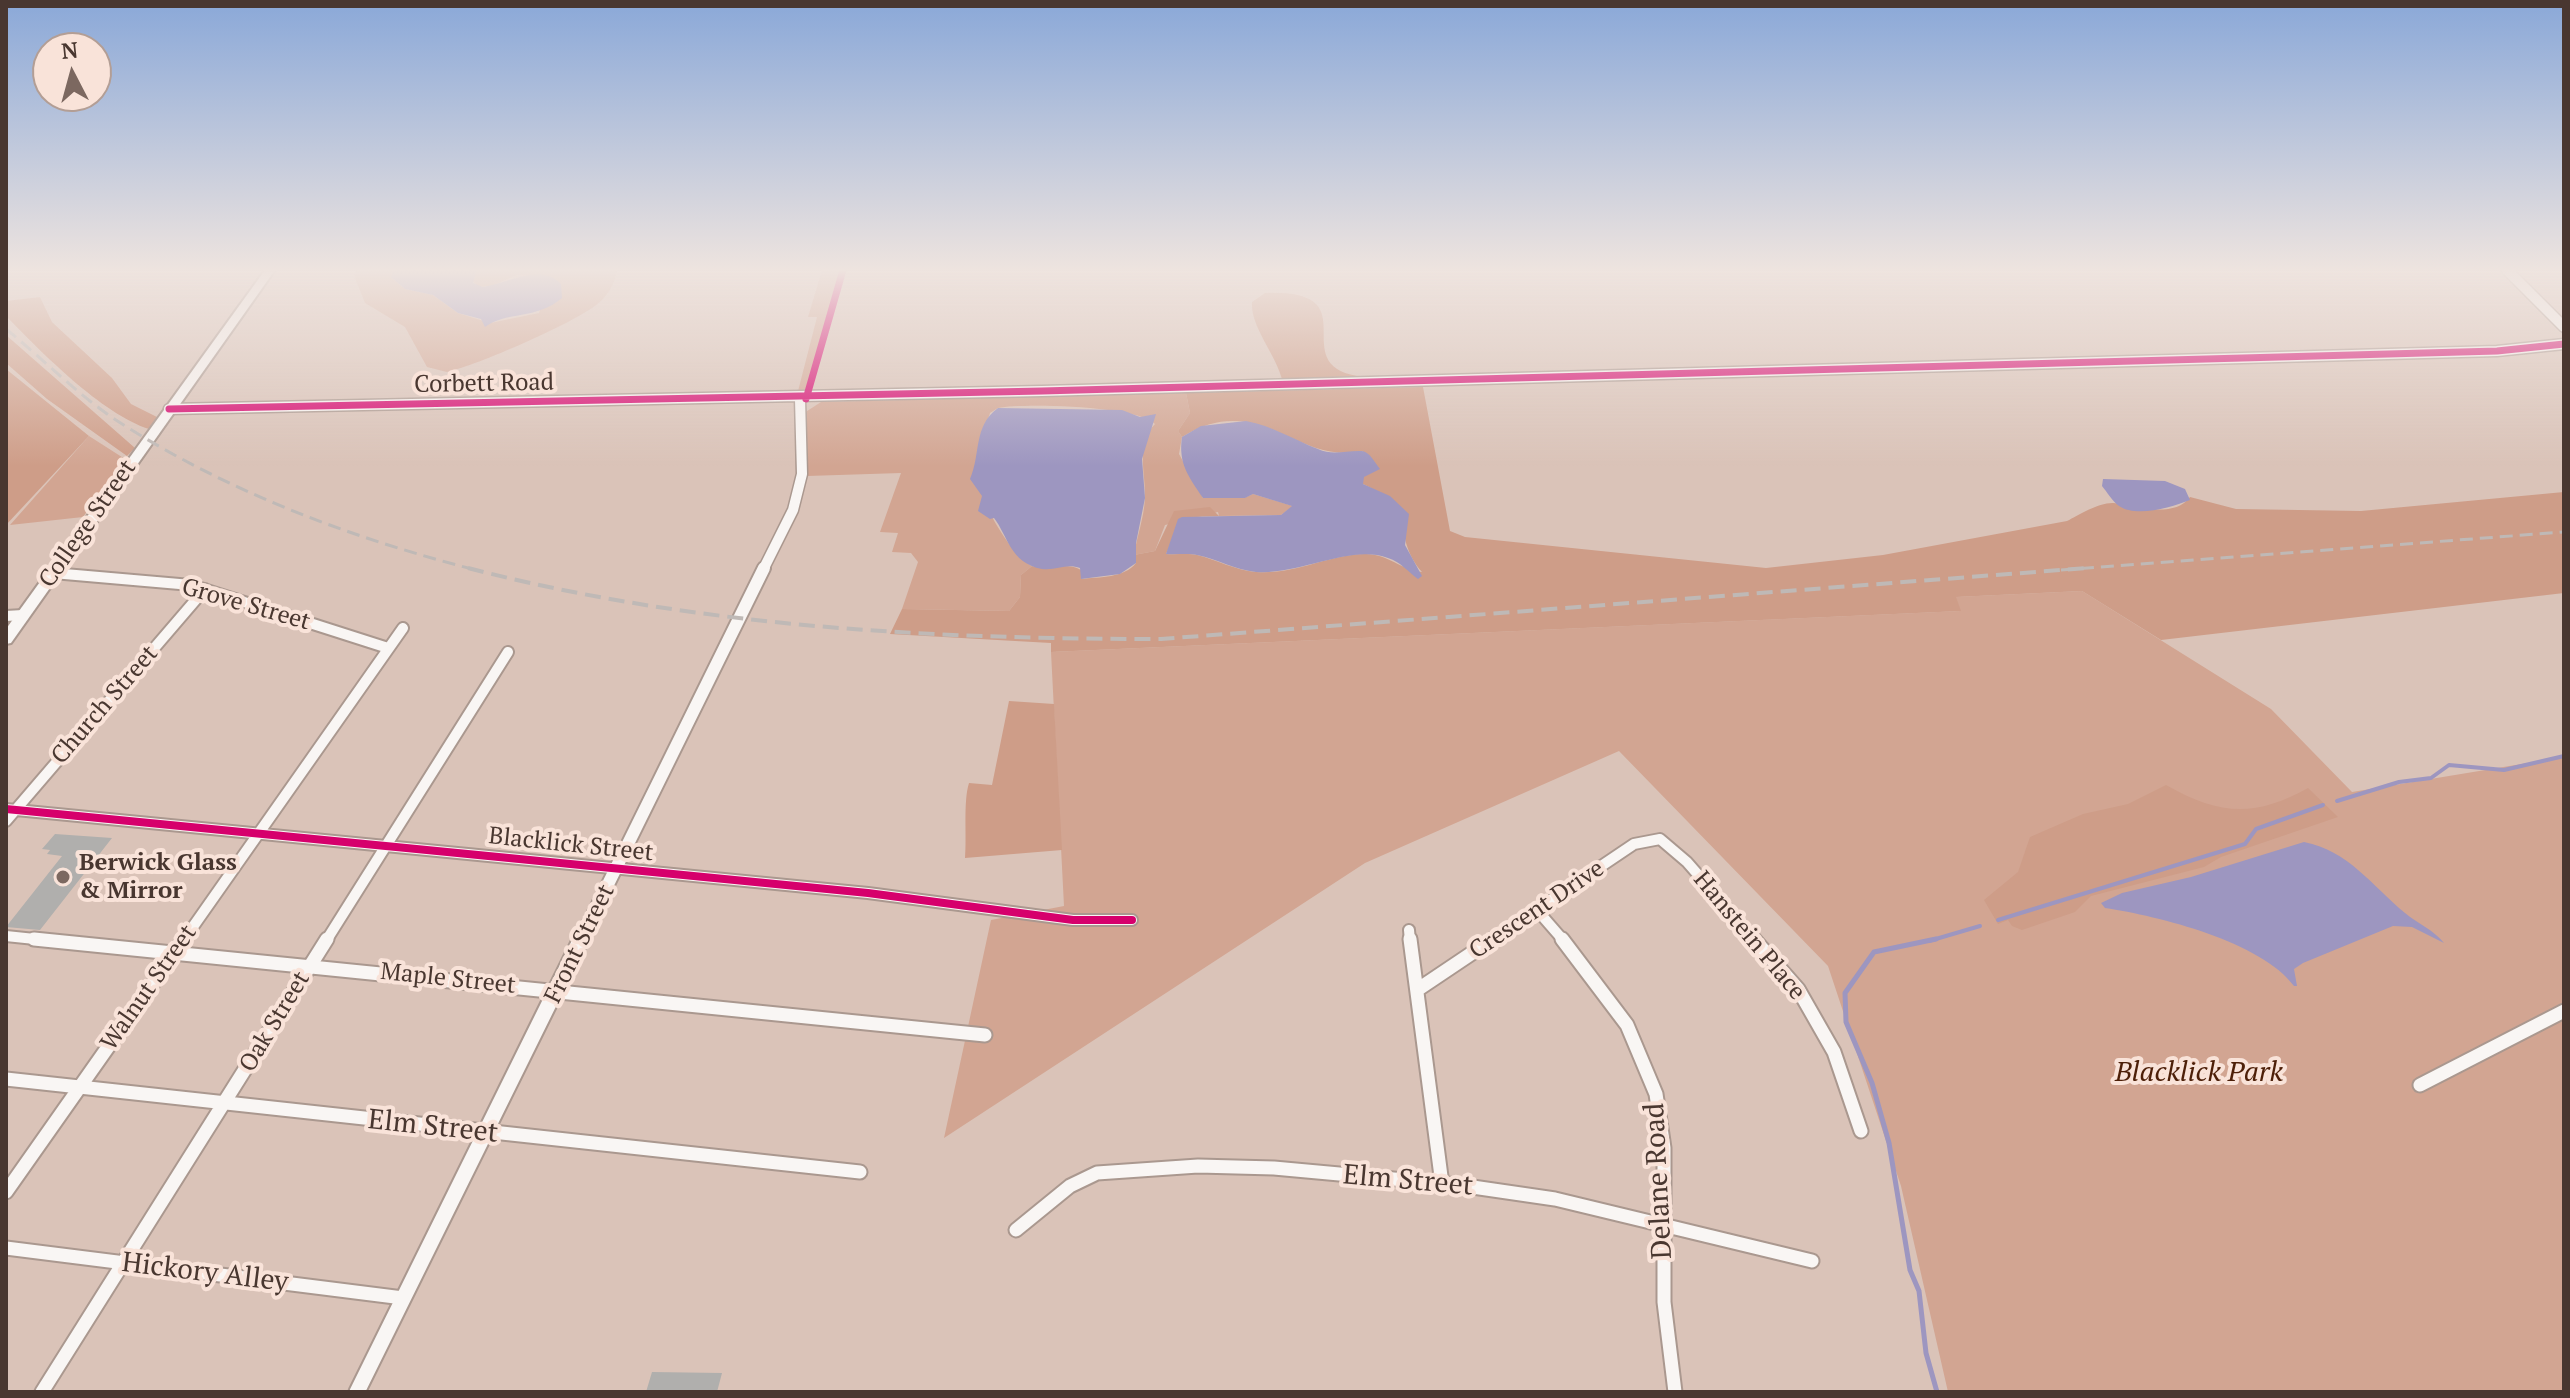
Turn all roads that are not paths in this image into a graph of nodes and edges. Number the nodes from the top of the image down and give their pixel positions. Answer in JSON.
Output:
{"nodes":[{"id":1,"x":223,"y":335,"type":"edge"},
{"id":2,"x":2564,"y":344,"type":"edge"},
{"id":3,"x":800,"y":399,"type":"junction"},
{"id":4,"x":169,"y":409,"type":"junction"},
{"id":5,"x":53,"y":573,"type":"junction"},
{"id":6,"x":205,"y":589,"type":"junction"},
{"id":7,"x":23,"y":615,"type":"junction"},
{"id":8,"x":6,"y":616,"type":"edge"},
{"id":9,"x":403,"y":628,"type":"dead end"},
{"id":10,"x":6,"y":639,"type":"edge"},
{"id":11,"x":388,"y":648,"type":"junction"},
{"id":12,"x":508,"y":652,"type":"dead end"},
{"id":13,"x":11,"y":810,"type":"edge"},
{"id":14,"x":6,"y":821,"type":"edge"},
{"id":15,"x":258,"y":833,"type":"junction"},
{"id":16,"x":1660,"y":839,"type":"joint"},
{"id":17,"x":385,"y":847,"type":"junction"},
{"id":18,"x":617,"y":869,"type":"junction"},
{"id":19,"x":1537,"y":910,"type":"junction"},
{"id":20,"x":1132,"y":920,"type":"dead end"},
{"id":21,"x":1409,"y":930,"type":"dead end"},
{"id":22,"x":6,"y":936,"type":"edge"},
{"id":23,"x":175,"y":952,"type":"junction"},
{"id":24,"x":310,"y":965,"type":"junction"},
{"id":25,"x":1417,"y":990,"type":"junction"},
{"id":26,"x":557,"y":991,"type":"junction"},
{"id":27,"x":2564,"y":1011,"type":"edge"},
{"id":28,"x":985,"y":1035,"type":"dead end"},
{"id":29,"x":6,"y":1079,"type":"edge"},
{"id":30,"x":2420,"y":1085,"type":"dead end"},
{"id":31,"x":79,"y":1088,"type":"junction"},
{"id":32,"x":224,"y":1105,"type":"junction"},
{"id":33,"x":1861,"y":1131,"type":"dead end"},
{"id":34,"x":486,"y":1133,"type":"junction"},
{"id":35,"x":860,"y":1172,"type":"dead end"},
{"id":36,"x":1442,"y":1184,"type":"junction"},
{"id":37,"x":6,"y":1192,"type":"edge"},
{"id":38,"x":1663,"y":1224,"type":"junction"},
{"id":39,"x":1016,"y":1230,"type":"dead end"},
{"id":40,"x":6,"y":1248,"type":"edge"},
{"id":41,"x":1812,"y":1261,"type":"dead end"},
{"id":42,"x":122,"y":1263,"type":"junction"},
{"id":43,"x":403,"y":1298,"type":"junction"},
{"id":44,"x":42,"y":1392,"type":"edge"},
{"id":45,"x":357,"y":1392,"type":"edge"},
{"id":46,"x":1675,"y":1392,"type":"edge"}],
"edges":[{"from":1,"to":4,"type":"main road","name":"College Street"},
{"from":2,"to":3,"type":"street","name":"Corbett Road"},
{"from":3,"to":4,"type":"street","name":"Corbett Road"},
{"from":3,"to":18,"type":"street","name":"Front Street"},
{"from":4,"to":5,"type":"main road","name":"College Street"},
{"from":5,"to":6,"type":"street","name":"Grove Street"},
{"from":5,"to":7,"type":"main road","name":"College Street"},
{"from":6,"to":11,"type":"street","name":"Grove Street"},
{"from":6,"to":13,"type":"street","name":"Church Street"},
{"from":7,"to":8,"type":"street"},
{"from":7,"to":10,"type":"main road","name":"College Street"},
{"from":9,"to":11,"type":"street","name":"Walnut Street"},
{"from":11,"to":15,"type":"street","name":"Walnut Street"},
{"from":12,"to":17,"type":"street","name":"Oak Street"},
{"from":13,"to":14,"type":"street","name":"Church Street"},
{"from":13,"to":15,"type":"street","name":"Blacklick Street"},
{"from":15,"to":17,"type":"street","name":"Blacklick Street"},
{"from":15,"to":23,"type":"street","name":"Walnut Street"},
{"from":16,"to":19,"type":"street","name":"Crescent Drive"},
{"from":16,"to":33,"type":"street","name":"Hanstein Place"},
{"from":17,"to":18,"type":"street","name":"Blacklick Street"},
{"from":17,"to":24,"type":"street","name":"Oak Street"},
{"from":18,"to":20,"type":"street","name":"Blacklick Street"},
{"from":18,"to":26,"type":"street","name":"Front Street"},
{"from":19,"to":25,"type":"street","name":"Crescent Drive"},
{"from":19,"to":38,"type":"street","name":"Delane Road"},
{"from":21,"to":25,"type":"street"},
{"from":22,"to":23,"type":"street","name":"Maple Street"},
{"from":23,"to":24,"type":"street","name":"Maple Street"},
{"from":23,"to":31,"type":"street","name":"Walnut Street"},
{"from":24,"to":26,"type":"street","name":"Maple Street"},
{"from":24,"to":32,"type":"street","name":"Oak Street"},
{"from":25,"to":36,"type":"street"},
{"from":26,"to":28,"type":"street","name":"Maple Street"},
{"from":26,"to":34,"type":"street","name":"Front Street"},
{"from":27,"to":30,"type":"street"},
{"from":29,"to":31,"type":"street","name":"Elm Street"},
{"from":31,"to":32,"type":"street","name":"Elm Street"},
{"from":31,"to":37,"type":"street","name":"Walnut Street"},
{"from":32,"to":34,"type":"street","name":"Elm Street"},
{"from":32,"to":42,"type":"street","name":"Oak Street"},
{"from":34,"to":35,"type":"street","name":"Elm Street"},
{"from":34,"to":43,"type":"street","name":"Front Street"},
{"from":36,"to":38,"type":"street","name":"Elm Street"},
{"from":36,"to":39,"type":"street","name":"Elm Street"},
{"from":38,"to":41,"type":"street","name":"Elm Street"},
{"from":38,"to":46,"type":"street","name":"Delane Road"},
{"from":40,"to":42,"type":"street","name":"Hickory Alley"},
{"from":42,"to":43,"type":"street","name":"Hickory Alley"},
{"from":42,"to":44,"type":"street","name":"Oak Street"},
{"from":43,"to":45,"type":"street","name":"Front Street"}]}
